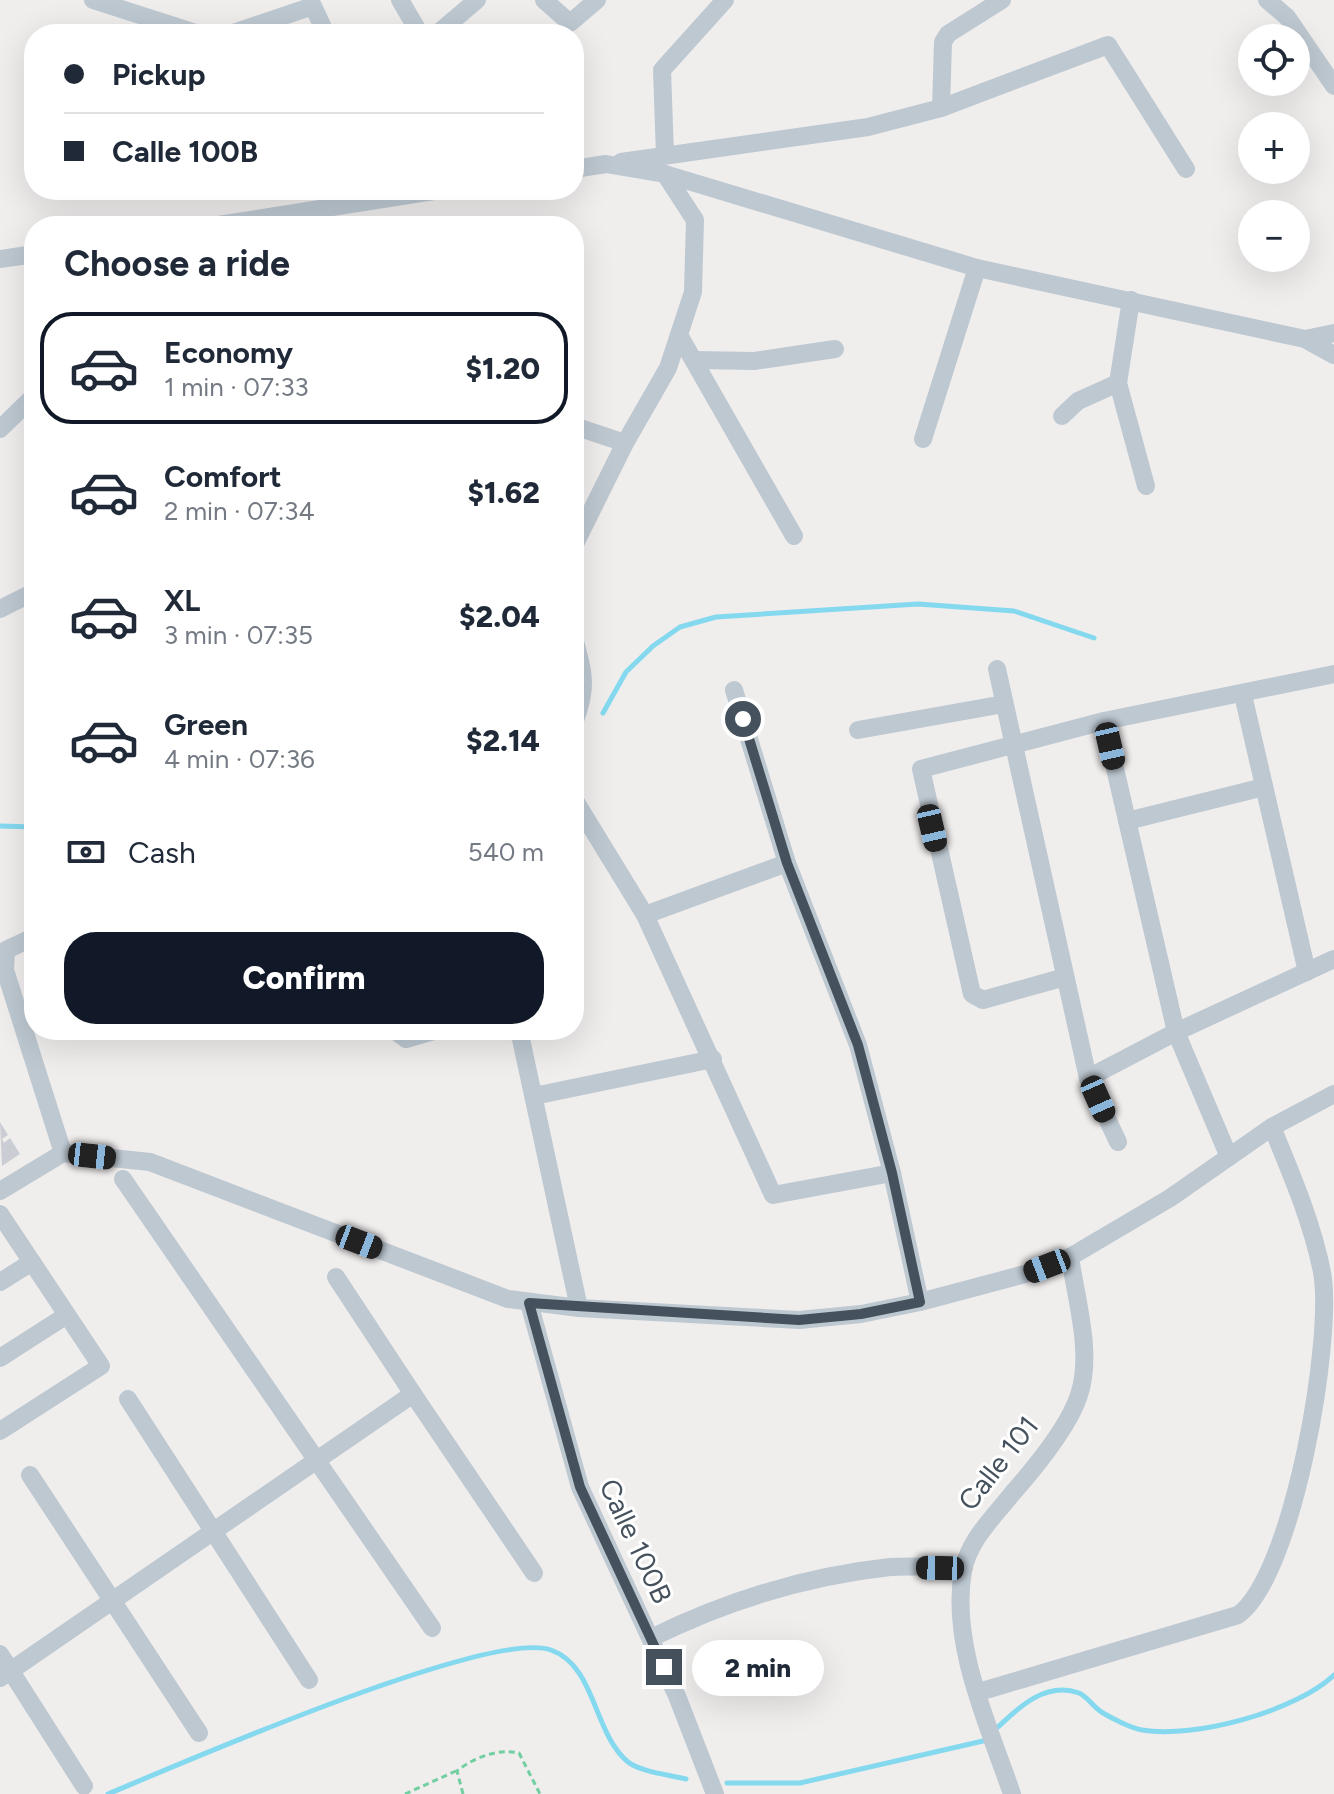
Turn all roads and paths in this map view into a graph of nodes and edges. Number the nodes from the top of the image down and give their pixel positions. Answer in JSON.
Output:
{"nodes":[{"id":1,"x":93,"y":0,"type":"edge"},
{"id":2,"x":400,"y":0,"type":"edge"},
{"id":3,"x":477,"y":0,"type":"edge"},
{"id":4,"x":544,"y":0,"type":"edge"},
{"id":5,"x":597,"y":0,"type":"edge"},
{"id":6,"x":725,"y":0,"type":"edge"},
{"id":7,"x":1002,"y":0,"type":"edge"},
{"id":8,"x":1267,"y":0,"type":"edge"},
{"id":9,"x":138,"y":6,"type":"edge"},
{"id":10,"x":177,"y":24,"type":"edge"},
{"id":11,"x":260,"y":24,"type":"edge"},
{"id":12,"x":321,"y":24,"type":"edge"},
{"id":13,"x":414,"y":24,"type":"edge"},
{"id":14,"x":449,"y":24,"type":"edge"},
{"id":15,"x":1334,"y":86,"type":"edge"},
{"id":16,"x":941,"y":108,"type":"junction"},
{"id":17,"x":665,"y":155,"type":"junction"},
{"id":18,"x":606,"y":164,"type":"junction"},
{"id":19,"x":584,"y":167,"type":"edge"},
{"id":20,"x":1186,"y":169,"type":"dead end"},
{"id":21,"x":665,"y":174,"type":"junction"},
{"id":22,"x":383,"y":200,"type":"edge"},
{"id":23,"x":293,"y":216,"type":"edge"},
{"id":24,"x":24,"y":255,"type":"edge"},
{"id":25,"x":0,"y":259,"type":"edge"},
{"id":26,"x":977,"y":268,"type":"junction"},
{"id":27,"x":1131,"y":300,"type":"junction"},
{"id":28,"x":1334,"y":333,"type":"edge"},
{"id":29,"x":679,"y":335,"type":"junction"},
{"id":30,"x":1305,"y":339,"type":"junction"},
{"id":31,"x":835,"y":349,"type":"dead end"},
{"id":32,"x":1334,"y":355,"type":"edge"},
{"id":33,"x":694,"y":360,"type":"junction"},
{"id":34,"x":1118,"y":383,"type":"junction"},
{"id":35,"x":24,"y":406,"type":"edge"},
{"id":36,"x":1062,"y":416,"type":"dead end"},
{"id":37,"x":0,"y":429,"type":"edge"},
{"id":38,"x":584,"y":429,"type":"edge"},
{"id":39,"x":923,"y":439,"type":"dead end"},
{"id":40,"x":625,"y":443,"type":"junction"},
{"id":41,"x":1146,"y":486,"type":"dead end"},
{"id":42,"x":584,"y":526,"type":"edge"},
{"id":43,"x":794,"y":536,"type":"dead end"},
{"id":44,"x":24,"y":597,"type":"edge"},
{"id":45,"x":0,"y":609,"type":"edge"},
{"id":46,"x":997,"y":669,"type":"dead end"},
{"id":47,"x":584,"y":673,"type":"edge"},
{"id":48,"x":1334,"y":674,"type":"edge"},
{"id":49,"x":734,"y":690,"type":"dead end"},
{"id":50,"x":1243,"y":695,"type":"junction"},
{"id":51,"x":584,"y":698,"type":"edge"},
{"id":52,"x":1004,"y":704,"type":"junction"},
{"id":53,"x":1104,"y":721,"type":"junction"},
{"id":54,"x":858,"y":730,"type":"dead end"},
{"id":55,"x":1012,"y":745,"type":"junction"},
{"id":56,"x":1264,"y":787,"type":"junction"},
{"id":57,"x":584,"y":815,"type":"edge"},
{"id":58,"x":1127,"y":821,"type":"junction"},
{"id":59,"x":787,"y":863,"type":"junction"},
{"id":60,"x":645,"y":915,"type":"junction"},
{"id":61,"x":24,"y":940,"type":"edge"},
{"id":62,"x":1334,"y":959,"type":"edge"},
{"id":63,"x":1307,"y":972,"type":"junction"},
{"id":64,"x":1065,"y":977,"type":"junction"},
{"id":65,"x":24,"y":1030,"type":"edge"},
{"id":66,"x":1176,"y":1032,"type":"junction"},
{"id":67,"x":27,"y":1040,"type":"edge"},
{"id":68,"x":521,"y":1040,"type":"edge"},
{"id":69,"x":713,"y":1059,"type":"junction"},
{"id":70,"x":1088,"y":1078,"type":"junction"},
{"id":71,"x":1334,"y":1094,"type":"edge"},
{"id":72,"x":534,"y":1096,"type":"junction"},
{"id":73,"x":1272,"y":1127,"type":"junction"},
{"id":74,"x":1118,"y":1142,"type":"dead end"},
{"id":75,"x":63,"y":1153,"type":"junction"},
{"id":76,"x":1229,"y":1157,"type":"junction"},
{"id":77,"x":892,"y":1173,"type":"junction"},
{"id":78,"x":123,"y":1179,"type":"dead end"},
{"id":79,"x":0,"y":1191,"type":"edge"},
{"id":80,"x":0,"y":1214,"type":"edge"},
{"id":81,"x":1070,"y":1257,"type":"junction"},
{"id":82,"x":32,"y":1262,"type":"junction"},
{"id":83,"x":336,"y":1277,"type":"dead end"},
{"id":84,"x":0,"y":1282,"type":"edge"},
{"id":85,"x":920,"y":1302,"type":"junction"},
{"id":86,"x":529,"y":1303,"type":"junction"},
{"id":87,"x":579,"y":1308,"type":"junction"},
{"id":88,"x":67,"y":1315,"type":"junction"},
{"id":89,"x":0,"y":1358,"type":"edge"},
{"id":90,"x":413,"y":1394,"type":"junction"},
{"id":91,"x":128,"y":1399,"type":"dead end"},
{"id":92,"x":0,"y":1431,"type":"edge"},
{"id":93,"x":314,"y":1460,"type":"junction"},
{"id":94,"x":30,"y":1475,"type":"dead end"},
{"id":95,"x":213,"y":1530,"type":"junction"},
{"id":96,"x":964,"y":1568,"type":"junction"},
{"id":97,"x":534,"y":1573,"type":"dead end"},
{"id":98,"x":112,"y":1601,"type":"junction"},
{"id":99,"x":432,"y":1628,"type":"dead end"},
{"id":100,"x":651,"y":1638,"type":"junction"},
{"id":101,"x":0,"y":1654,"type":"edge"},
{"id":102,"x":6,"y":1674,"type":"edge"},
{"id":103,"x":309,"y":1680,"type":"dead end"},
{"id":104,"x":979,"y":1692,"type":"junction"},
{"id":105,"x":199,"y":1733,"type":"dead end"},
{"id":106,"x":457,"y":1771,"type":"junction"},
{"id":107,"x":84,"y":1786,"type":"dead end"},
{"id":108,"x":405,"y":1794,"type":"edge"},
{"id":109,"x":463,"y":1794,"type":"edge"},
{"id":110,"x":540,"y":1794,"type":"edge"},
{"id":111,"x":715,"y":1794,"type":"edge"},
{"id":112,"x":1012,"y":1794,"type":"edge"}],
"edges":[{"from":1,"to":9,"type":"street"},
{"from":2,"to":13,"type":"street"},
{"from":3,"to":14,"type":"street"},
{"from":4,"to":5,"type":"street"},
{"from":6,"to":17,"type":"street"},
{"from":7,"to":16,"type":"street"},
{"from":8,"to":15,"type":"street"},
{"from":9,"to":10,"type":"street"},
{"from":11,"to":12,"type":"street"},
{"from":16,"to":17,"type":"street"},
{"from":16,"to":20,"type":"street"},
{"from":17,"to":18,"type":"street"},
{"from":18,"to":19,"type":"street"},
{"from":18,"to":21,"type":"street"},
{"from":21,"to":26,"type":"street"},
{"from":21,"to":29,"type":"street"},
{"from":22,"to":23,"type":"street"},
{"from":24,"to":25,"type":"street"},
{"from":26,"to":27,"type":"street"},
{"from":26,"to":39,"type":"street"},
{"from":27,"to":30,"type":"street"},
{"from":27,"to":34,"type":"street"},
{"from":28,"to":30,"type":"street"},
{"from":29,"to":33,"type":"street"},
{"from":29,"to":40,"type":"street"},
{"from":30,"to":32,"type":"street"},
{"from":31,"to":33,"type":"street"},
{"from":33,"to":43,"type":"street"},
{"from":34,"to":36,"type":"street"},
{"from":34,"to":41,"type":"street"},
{"from":35,"to":37,"type":"street"},
{"from":38,"to":40,"type":"street"},
{"from":40,"to":42,"type":"street"},
{"from":44,"to":45,"type":"street"},
{"from":46,"to":52,"type":"street"},
{"from":47,"to":51,"type":"street"},
{"from":48,"to":50,"type":"street"},
{"from":49,"to":59,"type":"street"},
{"from":50,"to":53,"type":"street"},
{"from":50,"to":56,"type":"street"},
{"from":52,"to":54,"type":"street"},
{"from":52,"to":55,"type":"street"},
{"from":53,"to":55,"type":"street"},
{"from":53,"to":58,"type":"street"},
{"from":55,"to":64,"type":"street"},
{"from":55,"to":64,"type":"street"},
{"from":56,"to":58,"type":"street"},
{"from":56,"to":63,"type":"street"},
{"from":57,"to":60,"type":"street"},
{"from":58,"to":66,"type":"street"},
{"from":59,"to":60,"type":"street"},
{"from":59,"to":77,"type":"street"},
{"from":60,"to":69,"type":"street"},
{"from":61,"to":65,"type":"street"},
{"from":62,"to":63,"type":"street"},
{"from":63,"to":66,"type":"street"},
{"from":64,"to":70,"type":"street"},
{"from":66,"to":70,"type":"street"},
{"from":66,"to":76,"type":"street"},
{"from":67,"to":75,"type":"street"},
{"from":68,"to":72,"type":"street"},
{"from":69,"to":72,"type":"street"},
{"from":69,"to":77,"type":"street"},
{"from":70,"to":74,"type":"street"},
{"from":71,"to":73,"type":"street"},
{"from":72,"to":87,"type":"street"},
{"from":73,"to":76,"type":"street"},
{"from":73,"to":104,"type":"street"},
{"from":75,"to":79,"type":"street"},
{"from":75,"to":86,"type":"street"},
{"from":76,"to":81,"type":"street"},
{"from":77,"to":85,"type":"street"},
{"from":78,"to":93,"type":"street"},
{"from":80,"to":82,"type":"street"},
{"from":81,"to":85,"type":"street"},
{"from":81,"to":96,"type":"street","name":"Calle 101"},
{"from":82,"to":84,"type":"street"},
{"from":82,"to":88,"type":"street"},
{"from":83,"to":90,"type":"street"},
{"from":85,"to":87,"type":"street"},
{"from":86,"to":87,"type":"street"},
{"from":86,"to":100,"type":"street","name":"Calle 100B"},
{"from":88,"to":89,"type":"street"},
{"from":88,"to":92,"type":"street"},
{"from":90,"to":93,"type":"street"},
{"from":90,"to":97,"type":"street"},
{"from":91,"to":95,"type":"street"},
{"from":93,"to":95,"type":"street"},
{"from":93,"to":99,"type":"street"},
{"from":94,"to":98,"type":"street"},
{"from":95,"to":98,"type":"street"},
{"from":95,"to":103,"type":"street"},
{"from":96,"to":100,"type":"street"},
{"from":96,"to":104,"type":"street","name":"Calle 101"},
{"from":98,"to":102,"type":"street"},
{"from":98,"to":105,"type":"street"},
{"from":100,"to":111,"type":"street","name":"Calle 100B"},
{"from":101,"to":102,"type":"street"},
{"from":102,"to":107,"type":"street"},
{"from":104,"to":112,"type":"street","name":"Calle 101"},
{"from":106,"to":108,"type":"path"},
{"from":106,"to":109,"type":"path"},
{"from":106,"to":110,"type":"path"}]}
